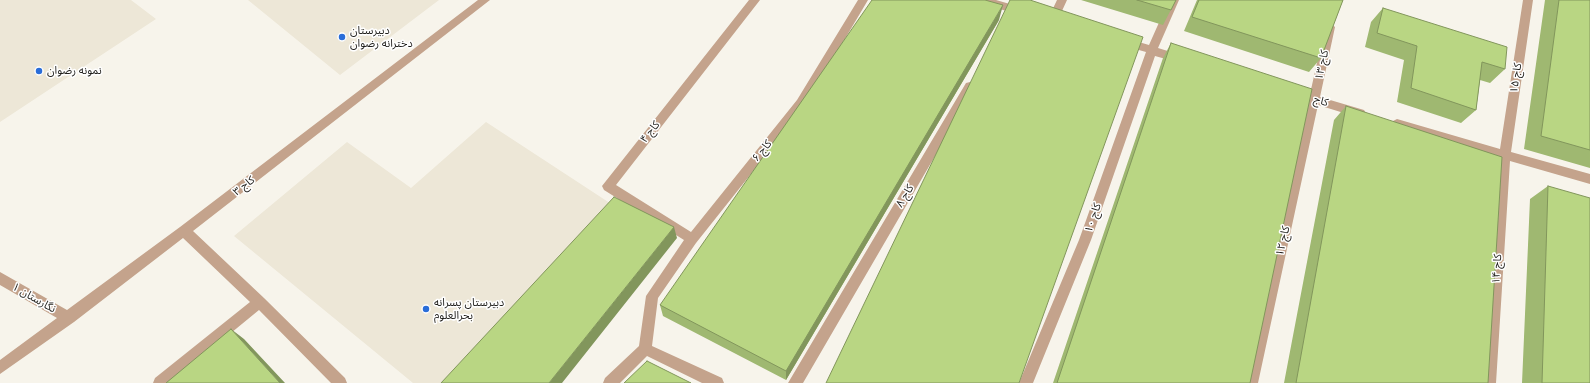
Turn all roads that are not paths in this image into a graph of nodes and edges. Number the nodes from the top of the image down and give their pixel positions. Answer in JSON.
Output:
{"nodes":[{"id":1,"x":485,"y":0,"type":"edge"},
{"id":2,"x":755,"y":0,"type":"edge"},
{"id":3,"x":863,"y":0,"type":"edge"},
{"id":4,"x":984,"y":0,"type":"edge"},
{"id":5,"x":1062,"y":0,"type":"edge"},
{"id":6,"x":1174,"y":0,"type":"edge"},
{"id":7,"x":1528,"y":0,"type":"edge"},
{"id":8,"x":1016,"y":10,"type":"junction"},
{"id":9,"x":1332,"y":15,"type":"edge"},
{"id":10,"x":1045,"y":19,"type":"junction"},
{"id":11,"x":1008,"y":23,"type":"edge"},
{"id":12,"x":1066,"y":25,"type":"edge"},
{"id":13,"x":1116,"y":40,"type":"edge"},
{"id":14,"x":1152,"y":50,"type":"junction"},
{"id":15,"x":1189,"y":61,"type":"edge"},
{"id":16,"x":976,"y":78,"type":"edge"},
{"id":17,"x":1285,"y":90,"type":"edge"},
{"id":18,"x":1315,"y":99,"type":"junction"},
{"id":19,"x":1368,"y":115,"type":"edge"},
{"id":20,"x":1383,"y":119,"type":"edge"},
{"id":21,"x":1505,"y":155,"type":"junction"},
{"id":22,"x":1590,"y":179,"type":"edge"},
{"id":23,"x":184,"y":231,"type":"junction"},
{"id":24,"x":692,"y":239,"type":"junction"},
{"id":25,"x":0,"y":278,"type":"edge"},
{"id":26,"x":259,"y":302,"type":"junction"},
{"id":27,"x":68,"y":318,"type":"junction"},
{"id":28,"x":646,"y":348,"type":"junction"},
{"id":29,"x":0,"y":368,"type":"edge"},
{"id":30,"x":160,"y":383,"type":"edge"},
{"id":31,"x":340,"y":383,"type":"edge"},
{"id":32,"x":610,"y":383,"type":"edge"},
{"id":33,"x":717,"y":383,"type":"edge"},
{"id":34,"x":795,"y":383,"type":"edge"},
{"id":35,"x":1026,"y":383,"type":"edge"},
{"id":36,"x":1251,"y":383,"type":"edge"},
{"id":37,"x":1489,"y":383,"type":"edge"}],
"edges":[{"from":1,"to":23,"type":"street","name":"کاج ۳"},
{"from":2,"to":24,"type":"street","name":"کاج ۴"},
{"from":3,"to":24,"type":"street","name":"کاج ۶"},
{"from":4,"to":8,"type":"street"},
{"from":5,"to":10,"type":"street"},
{"from":6,"to":14,"type":"street","name":"کاج ۱۰"},
{"from":7,"to":21,"type":"street","name":"کاج ۱۵"},
{"from":8,"to":10,"type":"street"},
{"from":8,"to":11,"type":"street"},
{"from":9,"to":18,"type":"street","name":"کاج ۱۳"},
{"from":10,"to":12,"type":"street"},
{"from":13,"to":14,"type":"street"},
{"from":14,"to":15,"type":"street"},
{"from":14,"to":35,"type":"street","name":"کاج ۱۰"},
{"from":16,"to":34,"type":"street","name":"کاج ۸"},
{"from":17,"to":18,"type":"street","name":"کاج"},
{"from":18,"to":19,"type":"street","name":"کاج"},
{"from":18,"to":36,"type":"street","name":"کاج ۱۲"},
{"from":20,"to":21,"type":"street"},
{"from":21,"to":22,"type":"street"},
{"from":21,"to":37,"type":"street","name":"کاج ۱۴"},
{"from":23,"to":26,"type":"street"},
{"from":23,"to":27,"type":"street","name":"کاج ۳"},
{"from":24,"to":28,"type":"street","name":"کاج ۶"},
{"from":25,"to":27,"type":"street","name":"نگارستان ۱"},
{"from":26,"to":30,"type":"street"},
{"from":26,"to":31,"type":"street"},
{"from":27,"to":29,"type":"street","name":"کاج ۳"},
{"from":28,"to":32,"type":"street"},
{"from":28,"to":33,"type":"street"}]}
